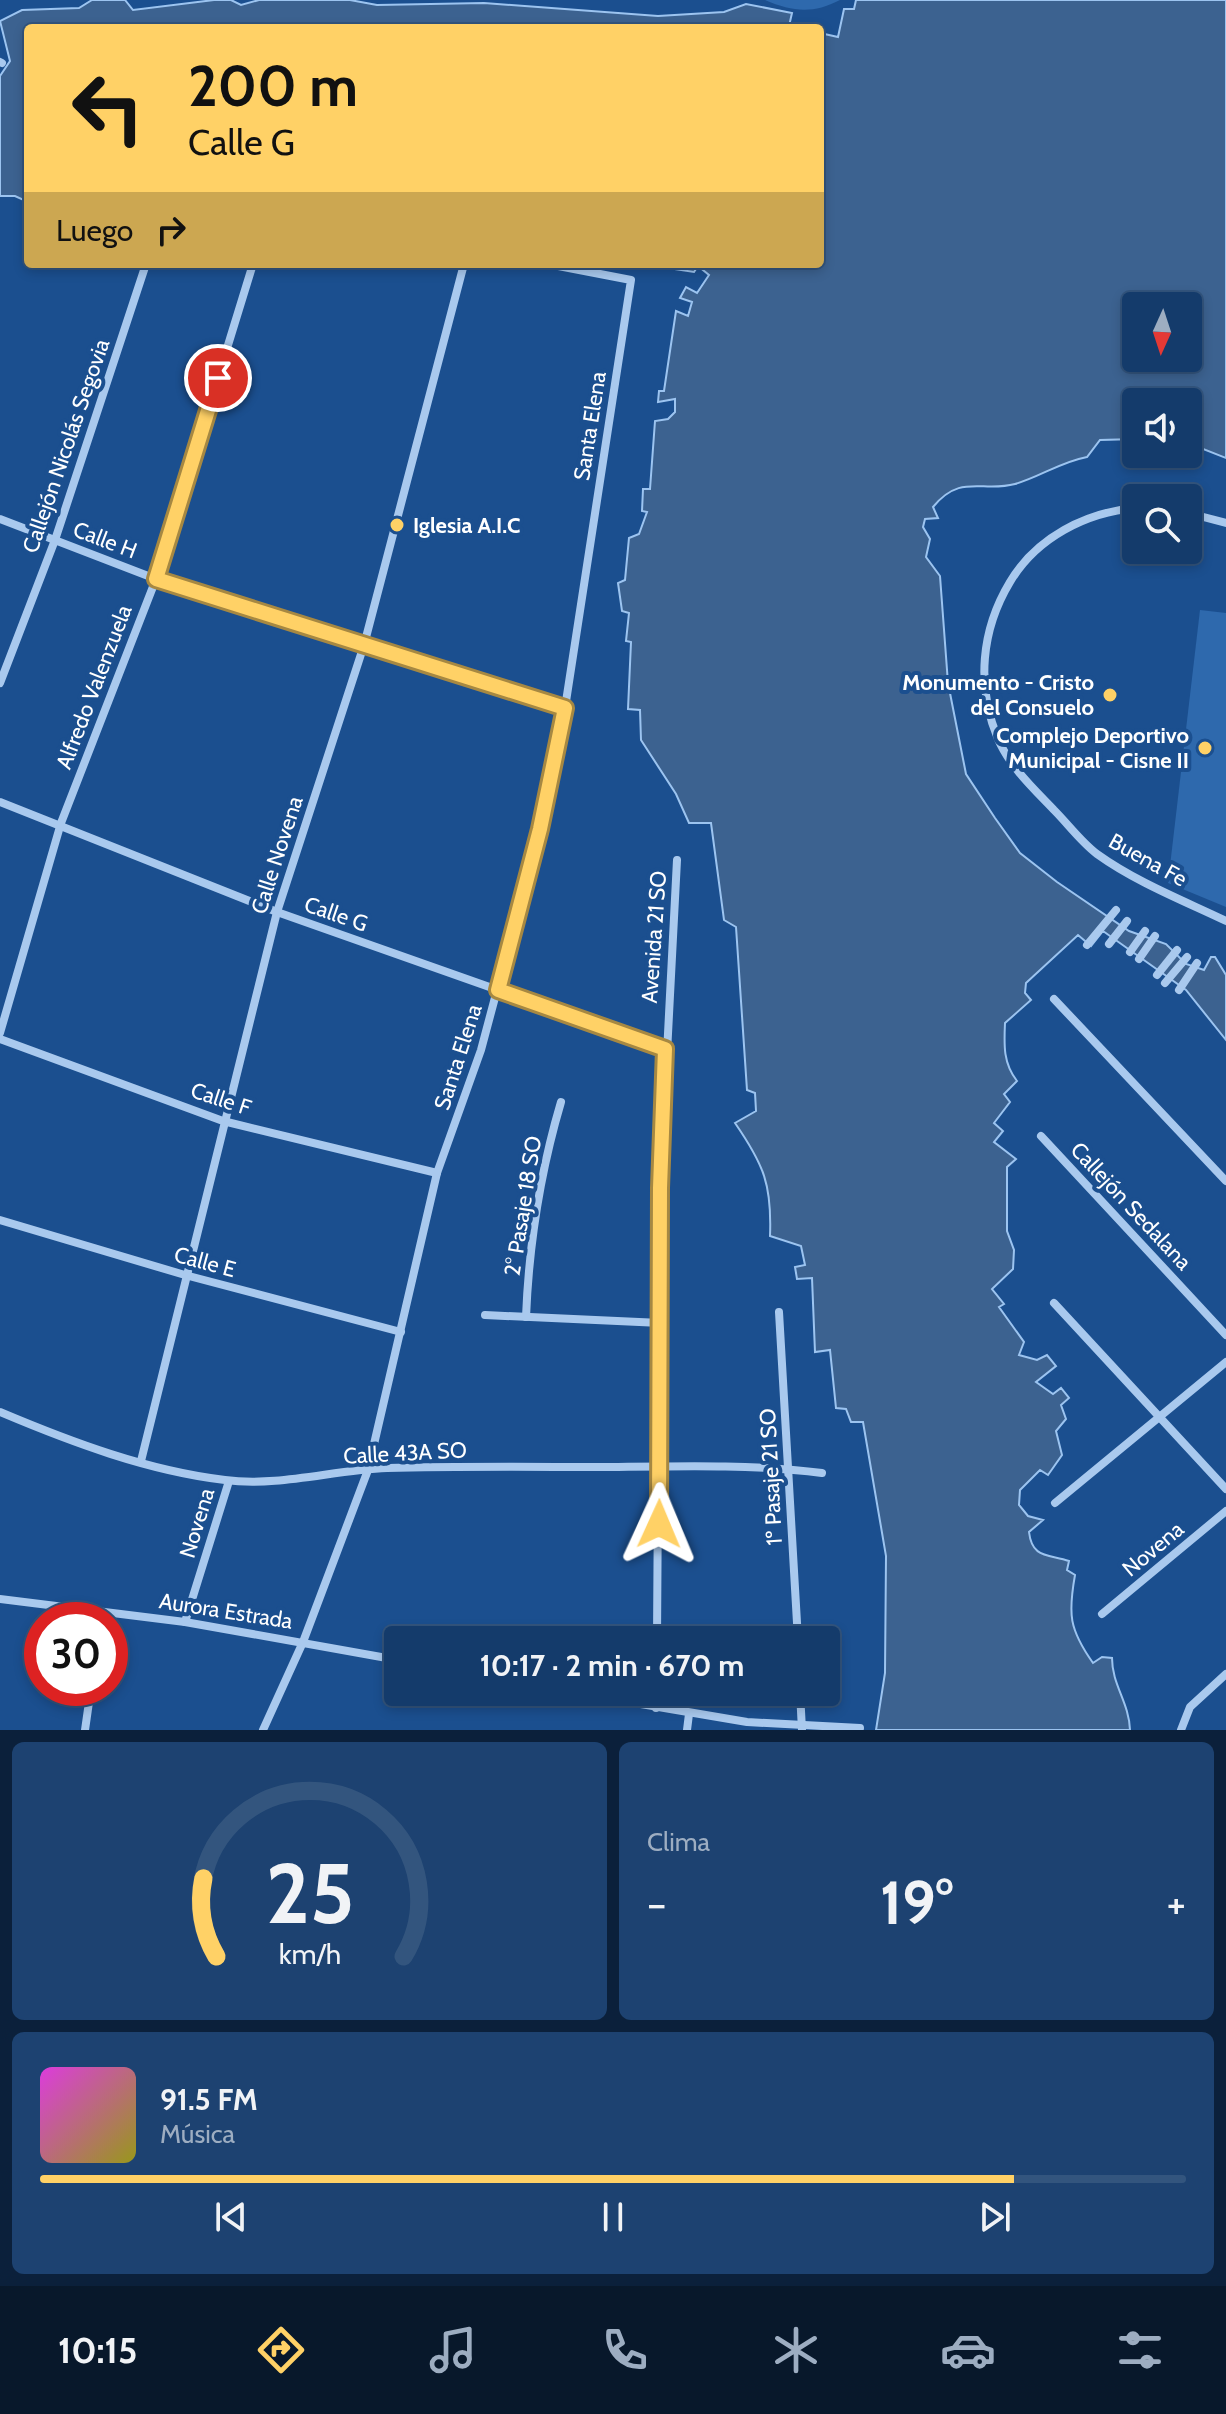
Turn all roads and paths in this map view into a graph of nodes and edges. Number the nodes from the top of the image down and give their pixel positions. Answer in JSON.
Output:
{"nodes":[{"id":1,"x":145,"y":268,"type":"edge"},
{"id":2,"x":252,"y":268,"type":"edge"},
{"id":3,"x":463,"y":268,"type":"edge"},
{"id":4,"x":569,"y":268,"type":"edge"},
{"id":5,"x":1122,"y":510,"type":"edge"},
{"id":6,"x":1202,"y":517,"type":"edge"},
{"id":7,"x":0,"y":519,"type":"edge"},
{"id":8,"x":1226,"y":523,"type":"edge"},
{"id":9,"x":55,"y":540,"type":"junction"},
{"id":10,"x":156,"y":579,"type":"junction"},
{"id":11,"x":364,"y":645,"type":"junction"},
{"id":12,"x":0,"y":683,"type":"edge"},
{"id":13,"x":565,"y":708,"type":"junction"},
{"id":14,"x":0,"y":802,"type":"edge"},
{"id":15,"x":61,"y":823,"type":"junction"},
{"id":16,"x":677,"y":860,"type":"dead end"},
{"id":17,"x":1116,"y":910,"type":"dead end"},
{"id":18,"x":277,"y":912,"type":"junction"},
{"id":19,"x":1127,"y":921,"type":"dead end"},
{"id":20,"x":1226,"y":921,"type":"edge"},
{"id":21,"x":1145,"y":931,"type":"dead end"},
{"id":22,"x":1155,"y":936,"type":"dead end"},
{"id":23,"x":1109,"y":944,"type":"dead end"},
{"id":24,"x":1087,"y":945,"type":"dead end"},
{"id":25,"x":1177,"y":950,"type":"dead end"},
{"id":26,"x":1130,"y":952,"type":"dead end"},
{"id":27,"x":1187,"y":957,"type":"dead end"},
{"id":28,"x":1139,"y":959,"type":"dead end"},
{"id":29,"x":1197,"y":963,"type":"dead end"},
{"id":30,"x":1157,"y":975,"type":"dead end"},
{"id":31,"x":1165,"y":983,"type":"dead end"},
{"id":32,"x":498,"y":990,"type":"junction"},
{"id":33,"x":1179,"y":990,"type":"dead end"},
{"id":34,"x":1054,"y":999,"type":"dead end"},
{"id":35,"x":0,"y":1033,"type":"edge"},
{"id":36,"x":0,"y":1039,"type":"edge"},
{"id":37,"x":665,"y":1049,"type":"junction"},
{"id":38,"x":561,"y":1102,"type":"dead end"},
{"id":39,"x":223,"y":1121,"type":"junction"},
{"id":40,"x":1041,"y":1136,"type":"dead end"},
{"id":41,"x":437,"y":1173,"type":"junction"},
{"id":42,"x":1226,"y":1181,"type":"edge"},
{"id":43,"x":0,"y":1220,"type":"edge"},
{"id":44,"x":185,"y":1275,"type":"junction"},
{"id":45,"x":1054,"y":1303,"type":"dead end"},
{"id":46,"x":779,"y":1312,"type":"dead end"},
{"id":47,"x":485,"y":1315,"type":"dead end"},
{"id":48,"x":526,"y":1317,"type":"junction"},
{"id":49,"x":661,"y":1323,"type":"junction"},
{"id":50,"x":401,"y":1332,"type":"junction"},
{"id":51,"x":1226,"y":1335,"type":"edge"},
{"id":52,"x":1226,"y":1362,"type":"edge"},
{"id":53,"x":0,"y":1412,"type":"edge"},
{"id":54,"x":1159,"y":1417,"type":"junction"},
{"id":55,"x":141,"y":1461,"type":"junction"},
{"id":56,"x":661,"y":1467,"type":"junction"},
{"id":57,"x":790,"y":1468,"type":"junction"},
{"id":58,"x":368,"y":1470,"type":"junction"},
{"id":59,"x":822,"y":1473,"type":"dead end"},
{"id":60,"x":229,"y":1481,"type":"junction"},
{"id":61,"x":1226,"y":1489,"type":"edge"},
{"id":62,"x":1055,"y":1503,"type":"dead end"},
{"id":63,"x":1226,"y":1511,"type":"edge"},
{"id":64,"x":0,"y":1599,"type":"edge"},
{"id":65,"x":24,"y":1603,"type":"edge"},
{"id":66,"x":1102,"y":1614,"type":"dead end"},
{"id":67,"x":128,"y":1617,"type":"edge"},
{"id":68,"x":185,"y":1622,"type":"junction"},
{"id":69,"x":657,"y":1626,"type":"edge"},
{"id":70,"x":797,"y":1626,"type":"edge"},
{"id":71,"x":303,"y":1642,"type":"junction"},
{"id":72,"x":384,"y":1657,"type":"edge"},
{"id":73,"x":1226,"y":1674,"type":"edge"},
{"id":74,"x":88,"y":1706,"type":"edge"},
{"id":75,"x":645,"y":1706,"type":"edge"},
{"id":76,"x":801,"y":1706,"type":"edge"},
{"id":77,"x":656,"y":1708,"type":"joint"},
{"id":78,"x":689,"y":1714,"type":"junction"},
{"id":79,"x":802,"y":1727,"type":"edge"},
{"id":80,"x":1181,"y":1727,"type":"edge"},
{"id":81,"x":860,"y":1728,"type":"dead end"},
{"id":82,"x":85,"y":1730,"type":"edge"},
{"id":83,"x":263,"y":1730,"type":"edge"},
{"id":84,"x":687,"y":1730,"type":"edge"}],
"edges":[{"from":1,"to":9,"type":"street","name":"Callejón Nicolás Segovia"},
{"from":2,"to":10,"type":"street","name":"Alfredo Valenzuela"},
{"from":3,"to":11,"type":"street","name":"Calle Novena"},
{"from":4,"to":13,"type":"street","name":"Santa Elena"},
{"from":5,"to":20,"type":"street","name":"Buena Fe"},
{"from":6,"to":8,"type":"street"},
{"from":7,"to":9,"type":"street","name":"Calle H"},
{"from":9,"to":10,"type":"street","name":"Calle H"},
{"from":9,"to":12,"type":"street","name":"Callejón Nicolás Segovia"},
{"from":10,"to":11,"type":"street","name":"Calle H"},
{"from":10,"to":15,"type":"street","name":"Alfredo Valenzuela"},
{"from":11,"to":13,"type":"street","name":"Calle H"},
{"from":11,"to":18,"type":"street","name":"Calle Novena"},
{"from":13,"to":32,"type":"street","name":"Santa Elena"},
{"from":14,"to":15,"type":"street","name":"Calle G"},
{"from":15,"to":18,"type":"street","name":"Calle G"},
{"from":15,"to":35,"type":"street","name":"Alfredo Valenzuela"},
{"from":16,"to":37,"type":"street","name":"Avenida 21 SO"},
{"from":17,"to":24,"type":"street"},
{"from":18,"to":32,"type":"street","name":"Calle G"},
{"from":18,"to":39,"type":"street","name":"Calle Novena"},
{"from":19,"to":23,"type":"street"},
{"from":21,"to":26,"type":"street"},
{"from":22,"to":28,"type":"street"},
{"from":25,"to":30,"type":"street"},
{"from":27,"to":31,"type":"street"},
{"from":29,"to":33,"type":"street"},
{"from":32,"to":37,"type":"street","name":"Calle G"},
{"from":32,"to":41,"type":"street","name":"Santa Elena"},
{"from":34,"to":42,"type":"street"},
{"from":36,"to":39,"type":"street","name":"Calle F"},
{"from":37,"to":49,"type":"street","name":"Avenida 21 SO"},
{"from":38,"to":48,"type":"street","name":"2° Pasaje 18 SO"},
{"from":39,"to":41,"type":"street","name":"Calle F"},
{"from":39,"to":44,"type":"street","name":"Calle Novena"},
{"from":40,"to":51,"type":"street","name":"Callejón Sedalana"},
{"from":41,"to":50,"type":"street","name":"Santa Elena"},
{"from":43,"to":44,"type":"street","name":"Calle E"},
{"from":44,"to":50,"type":"street","name":"Calle E"},
{"from":44,"to":55,"type":"street","name":"Calle Novena"},
{"from":45,"to":54,"type":"street"},
{"from":46,"to":57,"type":"street","name":"1º Pasaje 21 SO"},
{"from":47,"to":48,"type":"street"},
{"from":48,"to":49,"type":"street"},
{"from":49,"to":56,"type":"street","name":"Avenida 21 SO"},
{"from":50,"to":58,"type":"street","name":"Santa Elena"},
{"from":52,"to":54,"type":"street"},
{"from":53,"to":55,"type":"street","name":"Calle 43A SO"},
{"from":54,"to":61,"type":"street"},
{"from":54,"to":62,"type":"street"},
{"from":55,"to":60,"type":"street","name":"Calle 43A SO"},
{"from":56,"to":57,"type":"street","name":"Calle 43A SO"},
{"from":56,"to":58,"type":"street","name":"Calle 43A SO"},
{"from":56,"to":69,"type":"street","name":"Avenida 21 SO"},
{"from":57,"to":59,"type":"street","name":"Calle 43A SO"},
{"from":57,"to":70,"type":"street","name":"1º Pasaje 21 SO"},
{"from":58,"to":60,"type":"street","name":"Calle 43A SO"},
{"from":58,"to":71,"type":"street","name":"Santa Elena"},
{"from":60,"to":68,"type":"street","name":"Novena"},
{"from":63,"to":66,"type":"street","name":"Novena"},
{"from":64,"to":65,"type":"street","name":"Aurora Estrada"},
{"from":67,"to":68,"type":"street","name":"Aurora Estrada"},
{"from":68,"to":71,"type":"street","name":"Aurora Estrada"},
{"from":71,"to":72,"type":"street","name":"Aurora Estrada"},
{"from":71,"to":83,"type":"street","name":"Santa Elena"},
{"from":73,"to":80,"type":"street"},
{"from":74,"to":82,"type":"street"},
{"from":75,"to":77,"type":"street"},
{"from":76,"to":79,"type":"street"},
{"from":77,"to":78,"type":"street"},
{"from":78,"to":79,"type":"street"},
{"from":78,"to":84,"type":"street"},
{"from":79,"to":81,"type":"street"}]}
